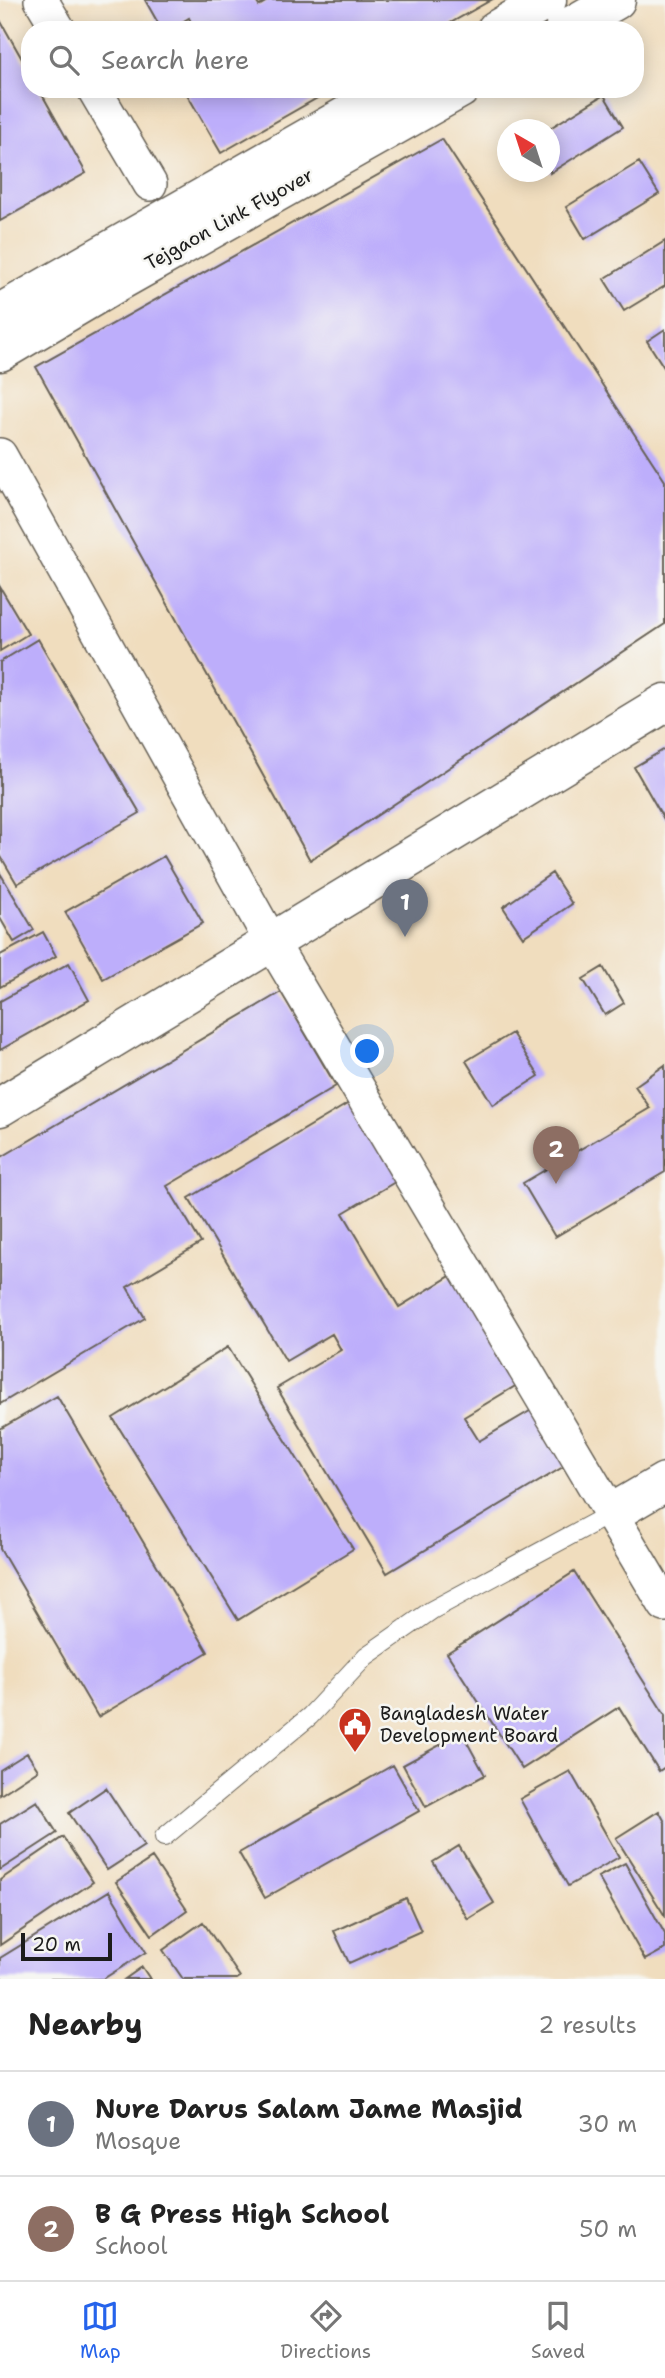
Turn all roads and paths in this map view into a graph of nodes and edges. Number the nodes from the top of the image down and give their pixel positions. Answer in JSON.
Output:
{"nodes":[{"id":1,"x":41,"y":0,"type":"edge"},
{"id":2,"x":547,"y":0,"type":"edge"},
{"id":3,"x":616,"y":0,"type":"edge"},
{"id":4,"x":54,"y":21,"type":"edge"},
{"id":5,"x":511,"y":21,"type":"edge"},
{"id":6,"x":580,"y":21,"type":"edge"},
{"id":7,"x":99,"y":98,"type":"edge"},
{"id":8,"x":377,"y":98,"type":"edge"},
{"id":9,"x":444,"y":98,"type":"edge"},
{"id":10,"x":150,"y":184,"type":"dead end"},
{"id":11,"x":0,"y":313,"type":"edge"},
{"id":12,"x":0,"y":352,"type":"edge"},
{"id":13,"x":0,"y":455,"type":"edge"},
{"id":14,"x":665,"y":703,"type":"edge"},
{"id":15,"x":272,"y":943,"type":"junction"},
{"id":16,"x":0,"y":1107,"type":"edge"},
{"id":17,"x":665,"y":1482,"type":"edge"},
{"id":18,"x":612,"y":1513,"type":"junction"},
{"id":19,"x":665,"y":1605,"type":"edge"},
{"id":20,"x":164,"y":1837,"type":"dead end"}],
"edges":[{"from":1,"to":4,"type":"street"},
{"from":2,"to":5,"type":"main road"},
{"from":3,"to":6,"type":"main road"},
{"from":7,"to":10,"type":"street"},
{"from":8,"to":11,"type":"main road","name":"Tejgaon Link Flyover"},
{"from":9,"to":12,"type":"main road","name":"Tejgaon Link Flyover"},
{"from":13,"to":15,"type":"street"},
{"from":14,"to":15,"type":"main road"},
{"from":15,"to":16,"type":"main road"},
{"from":15,"to":18,"type":"street"},
{"from":17,"to":18,"type":"main road"},
{"from":18,"to":19,"type":"street"},
{"from":18,"to":20,"type":"lane"}]}
